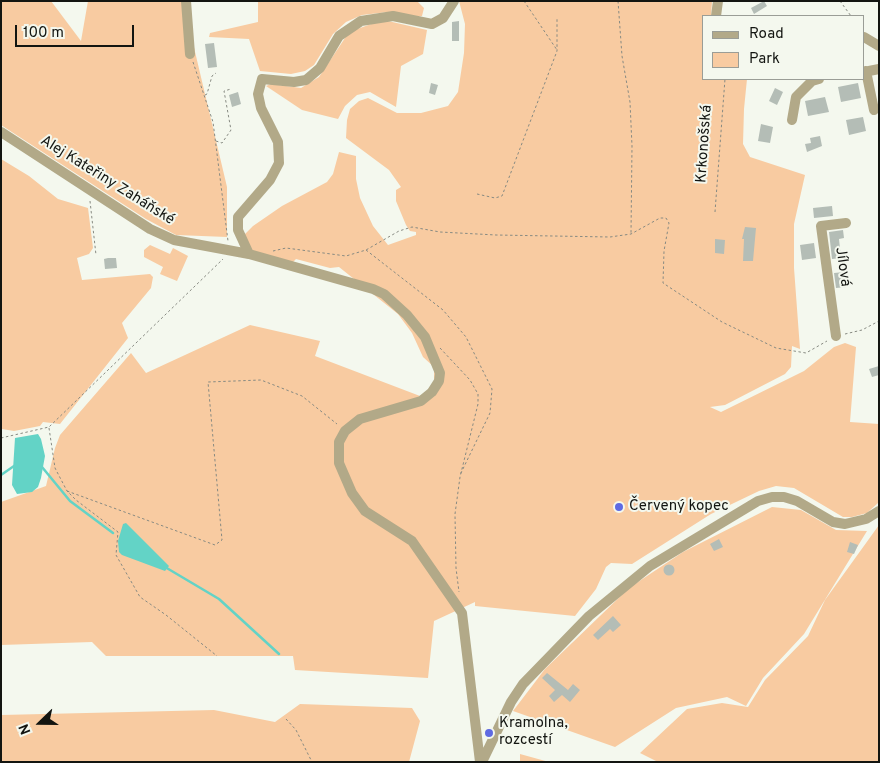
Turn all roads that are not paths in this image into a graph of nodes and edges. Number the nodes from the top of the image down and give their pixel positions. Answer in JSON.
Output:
{"nodes":[{"id":1,"x":186,"y":1,"type":"edge"},
{"id":2,"x":454,"y":1,"type":"edge"},
{"id":3,"x":718,"y":1,"type":"edge"},
{"id":4,"x":716,"y":15,"type":"edge"},
{"id":5,"x":865,"y":38,"type":"edge"},
{"id":6,"x":879,"y":46,"type":"edge"},
{"id":7,"x":190,"y":54,"type":"road end"},
{"id":8,"x":879,"y":70,"type":"edge"},
{"id":9,"x":865,"y":71,"type":"edge"},
{"id":10,"x":816,"y":80,"type":"edge"},
{"id":11,"x":874,"y":110,"type":"dead end"},
{"id":12,"x":792,"y":120,"type":"dead end"},
{"id":13,"x":1,"y":132,"type":"edge"},
{"id":14,"x":846,"y":223,"type":"dead end"},
{"id":15,"x":249,"y":254,"type":"junction"},
{"id":16,"x":836,"y":336,"type":"road end"},
{"id":17,"x":879,"y":511,"type":"edge"},
{"id":18,"x":481,"y":762,"type":"edge"}],
"edges":[{"from":1,"to":7,"type":"street"},
{"from":2,"to":15,"type":"street"},
{"from":3,"to":4,"type":"street"},
{"from":5,"to":6,"type":"street"},
{"from":8,"to":9,"type":"street"},
{"from":9,"to":11,"type":"street"},
{"from":10,"to":12,"type":"street"},
{"from":13,"to":15,"type":"street","name":"Alej Kateřiny Zaháňské"},
{"from":14,"to":16,"type":"street","name":"Jílová"},
{"from":15,"to":18,"type":"street","name":"Alej Kateřiny Zaháňské"},
{"from":17,"to":18,"type":"street"}]}
